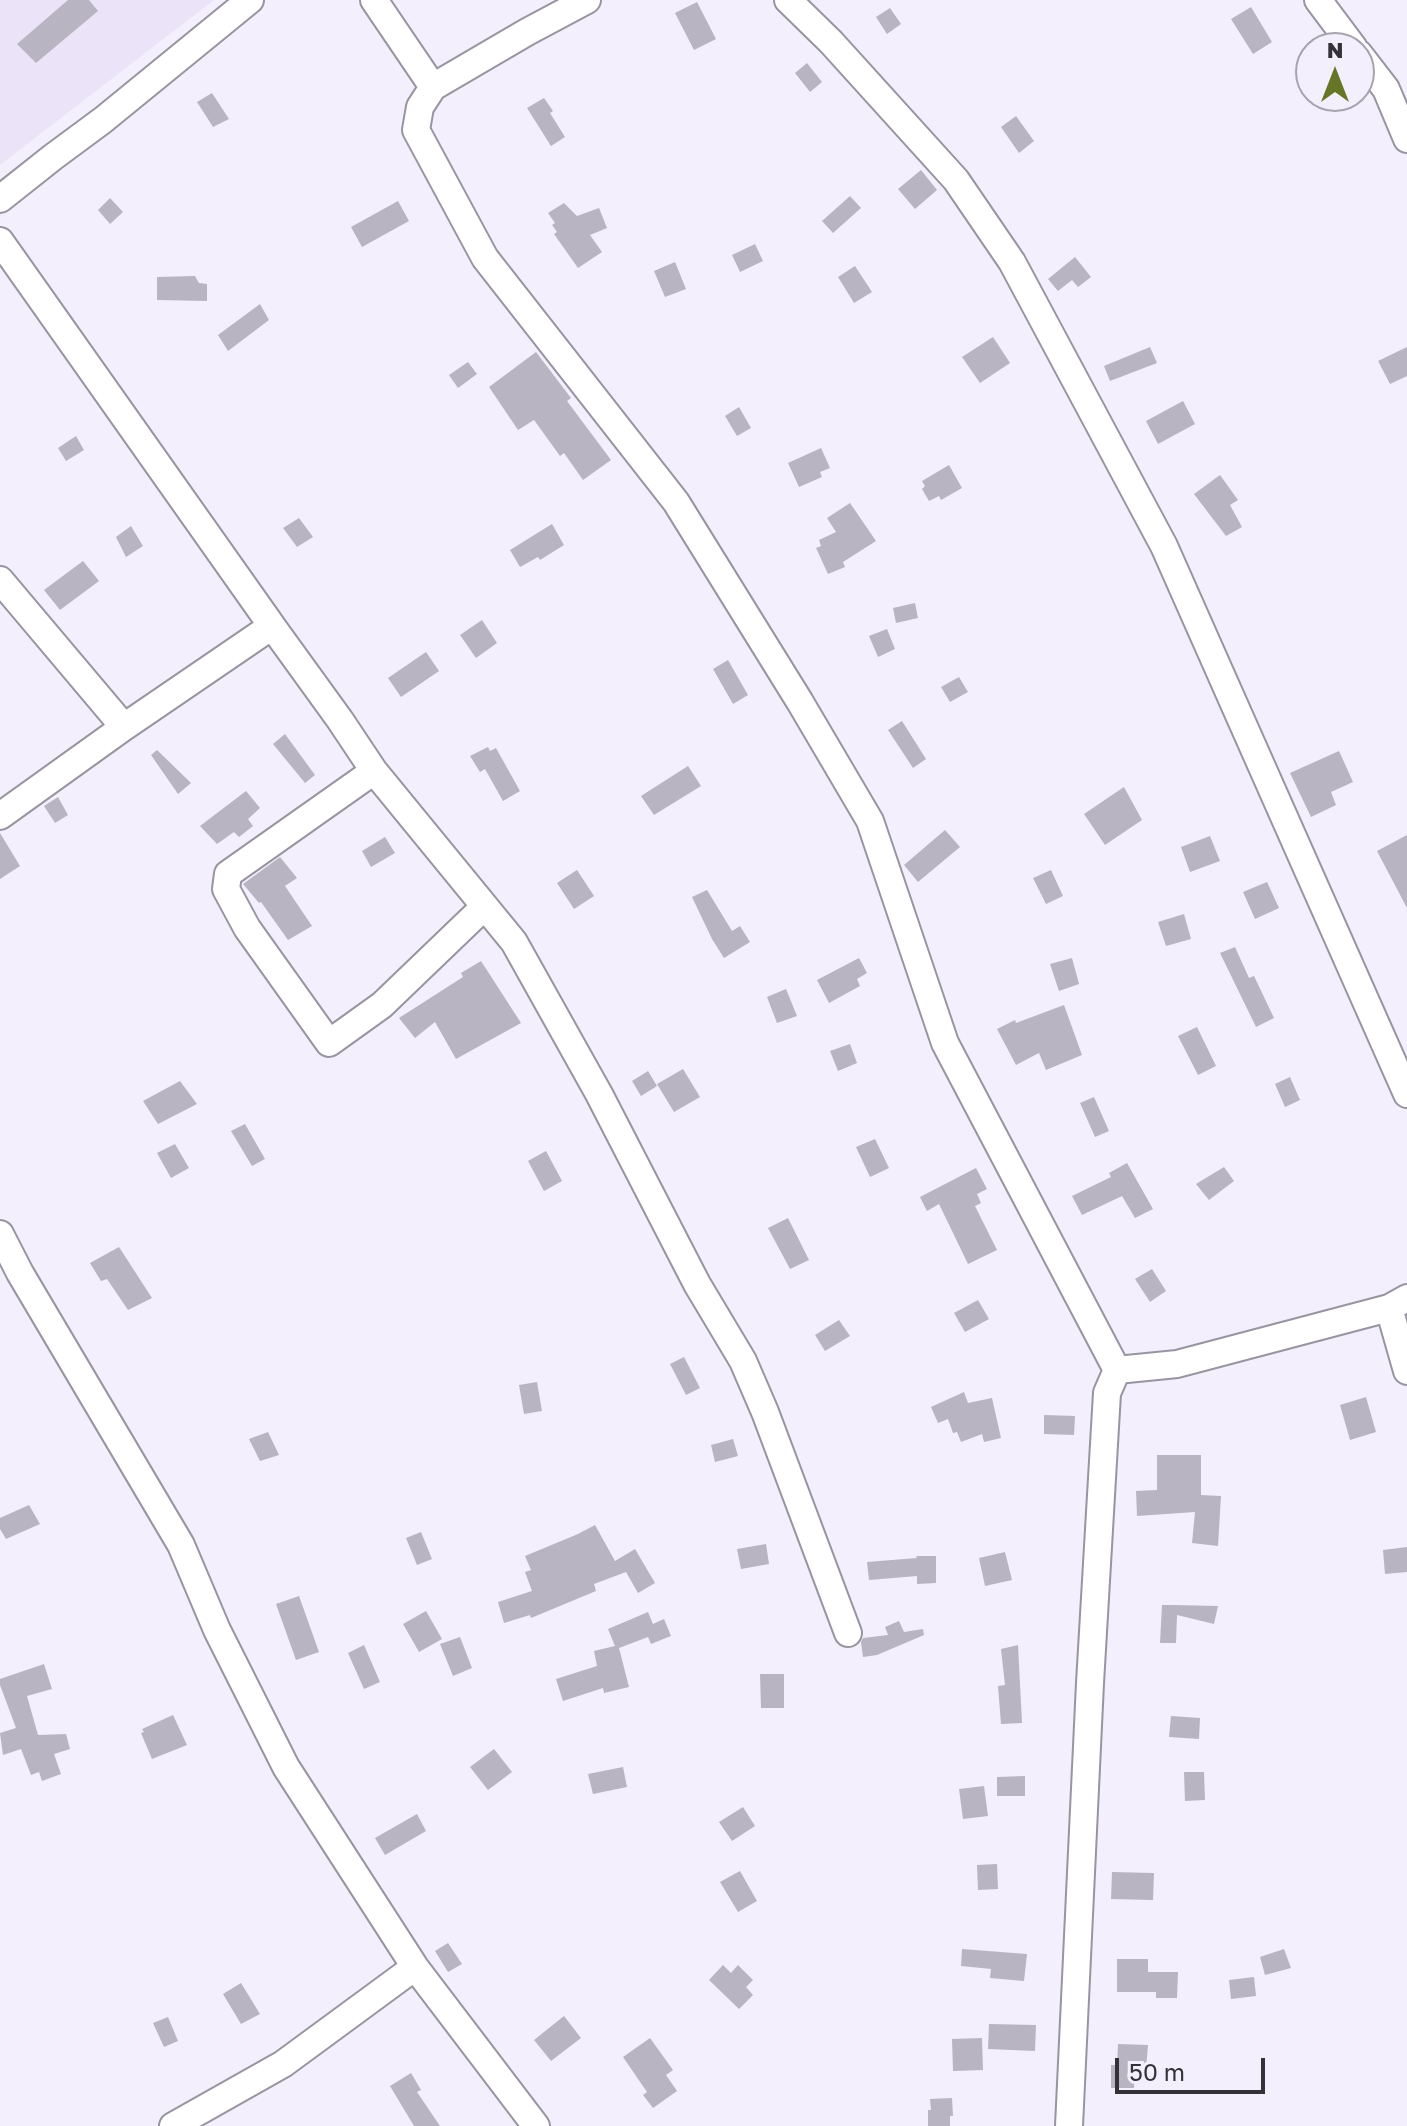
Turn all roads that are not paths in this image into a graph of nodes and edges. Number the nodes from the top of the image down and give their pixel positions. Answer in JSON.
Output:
{"nodes":[{"id":1,"x":250,"y":0,"type":"edge"},
{"id":2,"x":374,"y":0,"type":"edge"},
{"id":3,"x":587,"y":0,"type":"edge"},
{"id":4,"x":788,"y":0,"type":"edge"},
{"id":5,"x":1318,"y":0,"type":"edge"},
{"id":6,"x":1342,"y":32,"type":"edge"},
{"id":7,"x":1375,"y":75,"type":"edge"},
{"id":8,"x":433,"y":87,"type":"junction"},
{"id":9,"x":1407,"y":139,"type":"edge"},
{"id":10,"x":0,"y":199,"type":"edge"},
{"id":11,"x":0,"y":241,"type":"edge"},
{"id":12,"x":0,"y":580,"type":"edge"},
{"id":13,"x":272,"y":626,"type":"junction"},
{"id":14,"x":124,"y":727,"type":"junction"},
{"id":15,"x":374,"y":771,"type":"junction"},
{"id":16,"x":0,"y":816,"type":"edge"},
{"id":17,"x":484,"y":907,"type":"junction"},
{"id":18,"x":1407,"y":1094,"type":"edge"},
{"id":19,"x":0,"y":1234,"type":"edge"},
{"id":20,"x":10,"y":1278,"type":"edge"},
{"id":21,"x":1398,"y":1303,"type":"edge"},
{"id":22,"x":1117,"y":1370,"type":"junction"},
{"id":23,"x":1407,"y":1371,"type":"edge"},
{"id":24,"x":848,"y":1633,"type":"dead end"},
{"id":25,"x":415,"y":1967,"type":"junction"},
{"id":26,"x":173,"y":2126,"type":"edge"},
{"id":27,"x":536,"y":2126,"type":"edge"},
{"id":28,"x":1069,"y":2126,"type":"edge"}],
"edges":[{"from":1,"to":10,"type":"street"},
{"from":2,"to":8,"type":"street"},
{"from":3,"to":8,"type":"street"},
{"from":4,"to":18,"type":"street"},
{"from":5,"to":6,"type":"street"},
{"from":7,"to":9,"type":"street"},
{"from":8,"to":22,"type":"street"},
{"from":11,"to":13,"type":"street"},
{"from":12,"to":14,"type":"street"},
{"from":13,"to":14,"type":"street"},
{"from":13,"to":15,"type":"street"},
{"from":14,"to":16,"type":"street"},
{"from":15,"to":17,"type":"street"},
{"from":15,"to":17,"type":"street"},
{"from":17,"to":24,"type":"street"},
{"from":19,"to":20,"type":"street"},
{"from":20,"to":25,"type":"street"},
{"from":21,"to":22,"type":"street"},
{"from":21,"to":23,"type":"street"},
{"from":22,"to":28,"type":"street"},
{"from":25,"to":26,"type":"street"},
{"from":25,"to":27,"type":"street"}]}
